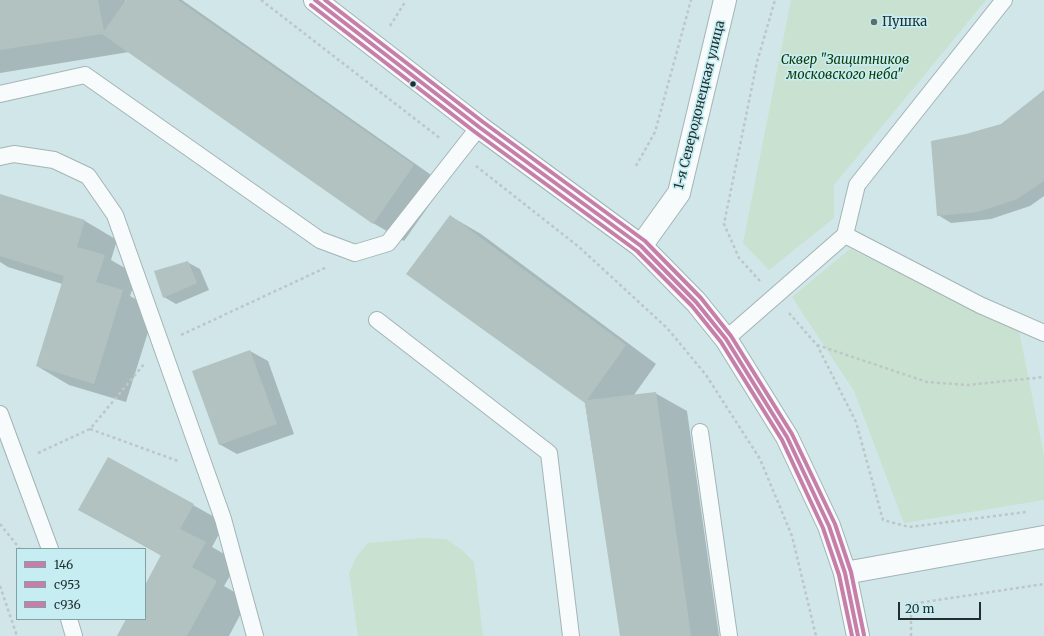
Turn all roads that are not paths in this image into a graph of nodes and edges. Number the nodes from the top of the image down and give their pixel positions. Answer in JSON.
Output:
{"nodes":[{"id":1,"x":315,"y":0,"type":"edge"},
{"id":2,"x":725,"y":0,"type":"edge"},
{"id":3,"x":1004,"y":0,"type":"edge"},
{"id":4,"x":0,"y":94,"type":"edge"},
{"id":5,"x":480,"y":127,"type":"junction"},
{"id":6,"x":0,"y":157,"type":"edge"},
{"id":7,"x":845,"y":235,"type":"junction"},
{"id":8,"x":641,"y":246,"type":"junction"},
{"id":9,"x":377,"y":320,"type":"dead end"},
{"id":10,"x":1044,"y":333,"type":"edge"},
{"id":11,"x":726,"y":339,"type":"junction"},
{"id":12,"x":0,"y":414,"type":"edge"},
{"id":13,"x":700,"y":432,"type":"dead end"},
{"id":14,"x":1044,"y":537,"type":"edge"},
{"id":15,"x":50,"y":548,"type":"edge"},
{"id":16,"x":845,"y":573,"type":"junction"},
{"id":17,"x":69,"y":620,"type":"edge"},
{"id":18,"x":74,"y":636,"type":"edge"},
{"id":19,"x":255,"y":636,"type":"edge"},
{"id":20,"x":571,"y":636,"type":"edge"},
{"id":21,"x":729,"y":636,"type":"edge"},
{"id":22,"x":858,"y":636,"type":"edge"}],
"edges":[{"from":1,"to":5,"type":"street"},
{"from":2,"to":8,"type":"street","name":"1-я Северодонецкая улица"},
{"from":3,"to":7,"type":"lane"},
{"from":4,"to":5,"type":"lane"},
{"from":5,"to":8,"type":"street"},
{"from":6,"to":19,"type":"lane"},
{"from":7,"to":10,"type":"lane"},
{"from":7,"to":11,"type":"lane"},
{"from":8,"to":11,"type":"street"},
{"from":9,"to":20,"type":"lane"},
{"from":11,"to":16,"type":"street"},
{"from":12,"to":15,"type":"lane"},
{"from":13,"to":21,"type":"lane"},
{"from":14,"to":16,"type":"street"},
{"from":16,"to":22,"type":"street"},
{"from":17,"to":18,"type":"lane"}]}
